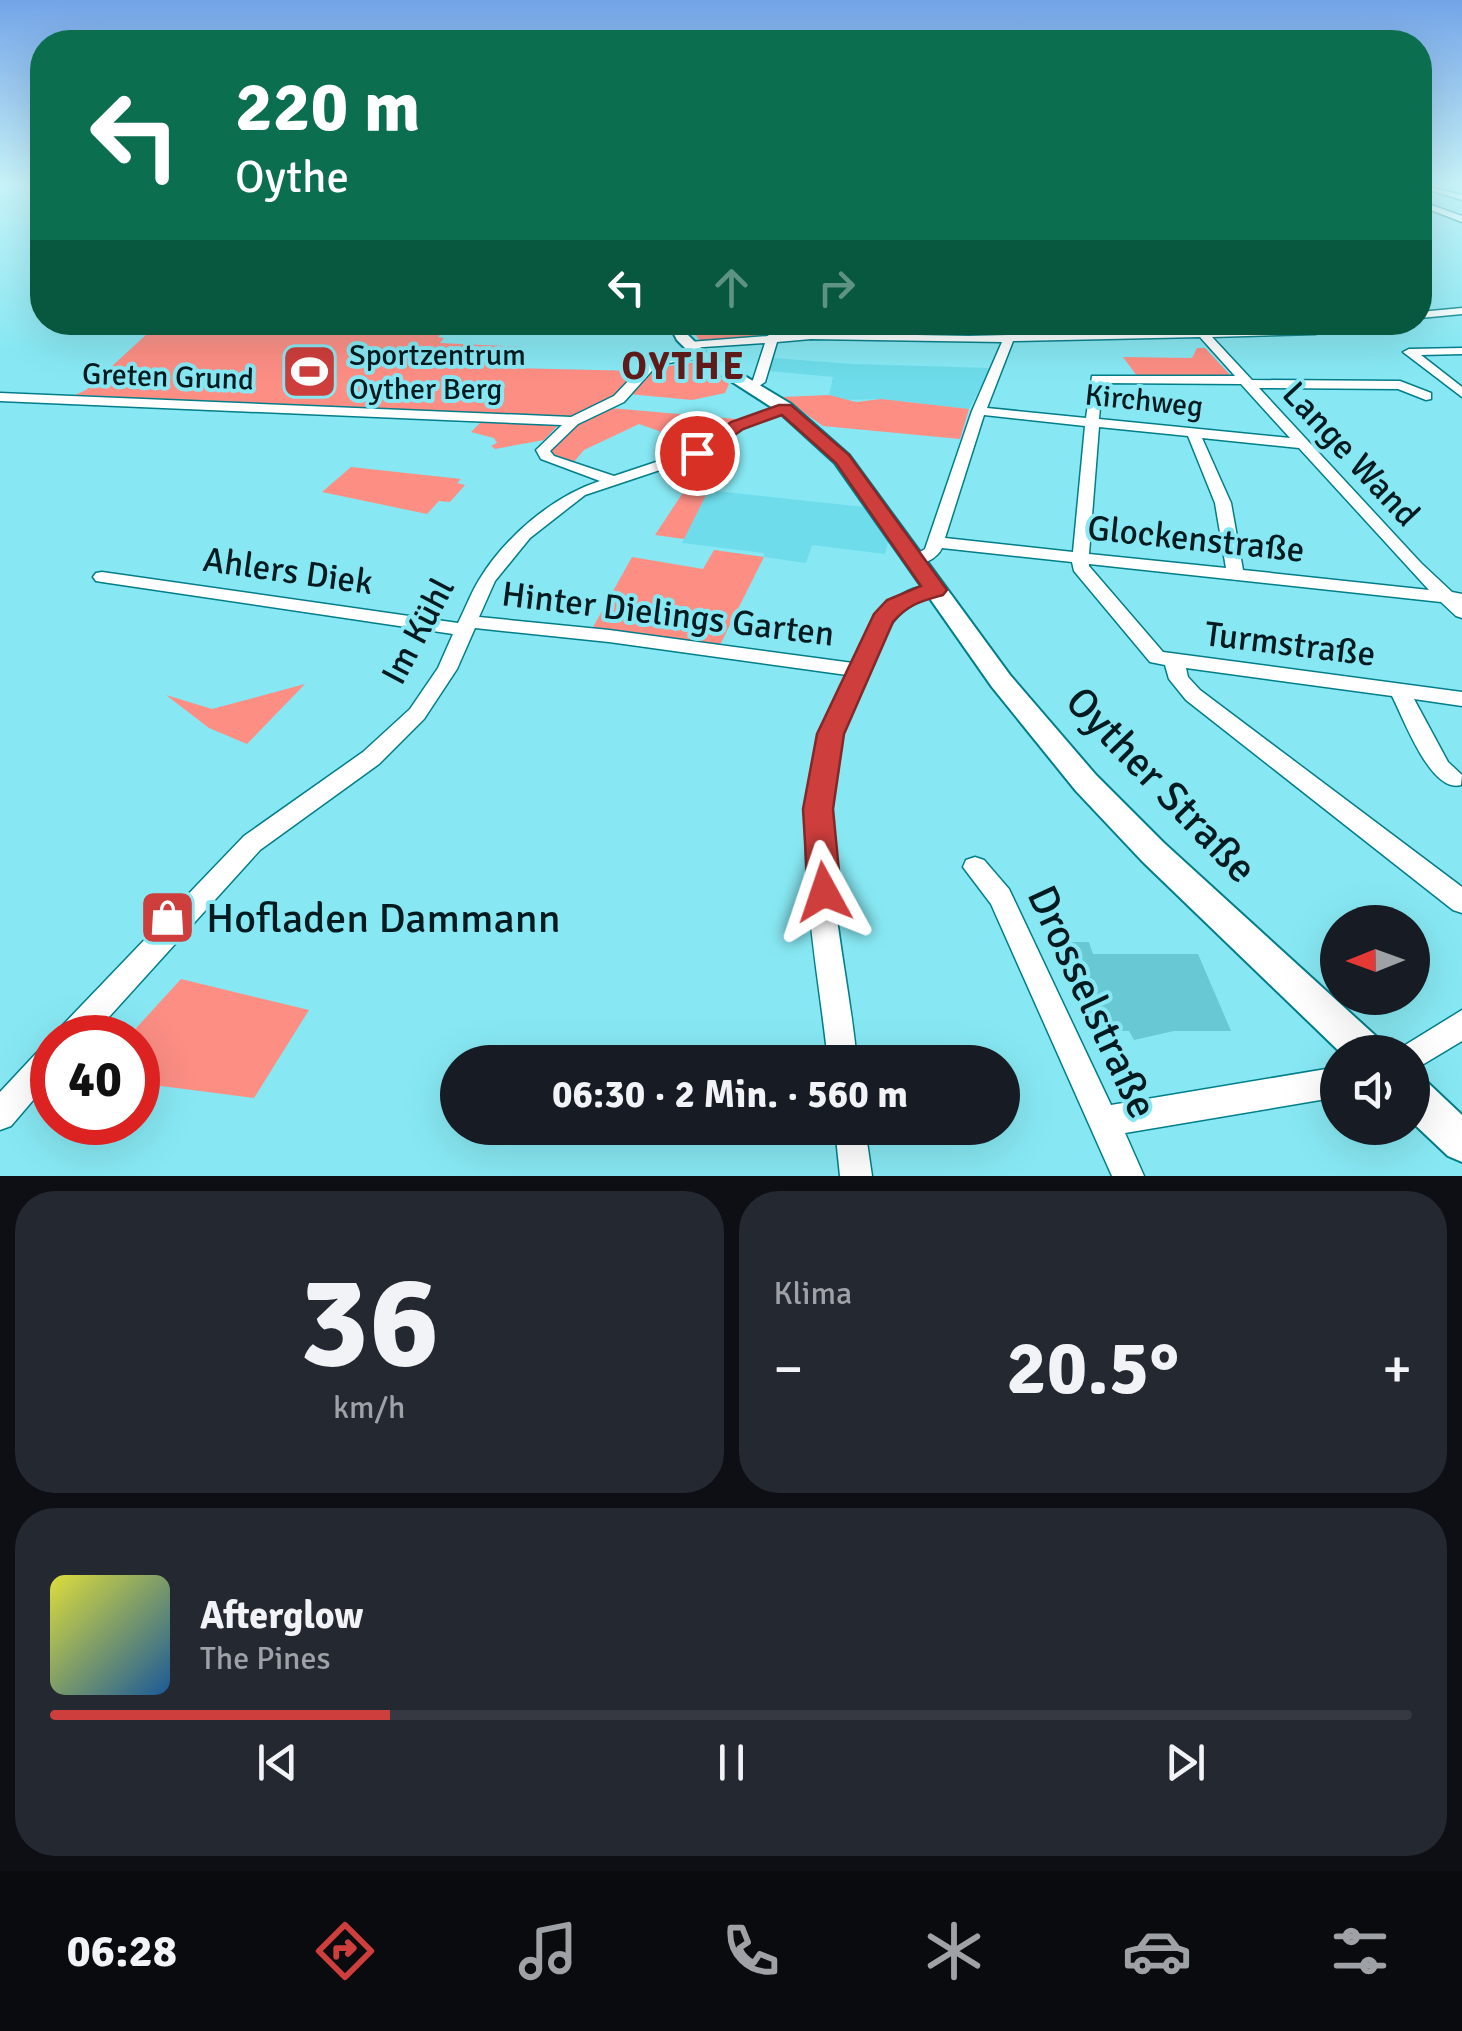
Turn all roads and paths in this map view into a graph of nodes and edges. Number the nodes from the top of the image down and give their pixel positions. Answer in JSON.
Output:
{"nodes":[{"id":1,"x":1432,"y":310,"type":"edge"},
{"id":2,"x":1462,"y":312,"type":"edge"},
{"id":3,"x":1432,"y":314,"type":"edge"},
{"id":4,"x":1442,"y":314,"type":"junction"},
{"id":5,"x":1462,"y":320,"type":"edge"},
{"id":6,"x":684,"y":335,"type":"edge"},
{"id":7,"x":842,"y":335,"type":"edge"},
{"id":8,"x":1009,"y":335,"type":"edge"},
{"id":9,"x":1203,"y":335,"type":"edge"},
{"id":10,"x":774,"y":337,"type":"junction"},
{"id":11,"x":695,"y":350,"type":"junction"},
{"id":12,"x":1462,"y":351,"type":"edge"},
{"id":13,"x":1246,"y":382,"type":"junction"},
{"id":14,"x":1400,"y":385,"type":"junction"},
{"id":15,"x":752,"y":386,"type":"junction"},
{"id":16,"x":1457,"y":390,"type":"edge"},
{"id":17,"x":1426,"y":396,"type":"dead end"},
{"id":18,"x":0,"y":397,"type":"edge"},
{"id":19,"x":785,"y":408,"type":"junction"},
{"id":20,"x":979,"y":411,"type":"junction"},
{"id":21,"x":573,"y":421,"type":"junction"},
{"id":22,"x":1095,"y":424,"type":"junction"},
{"id":23,"x":1194,"y":434,"type":"junction"},
{"id":24,"x":1304,"y":444,"type":"junction"},
{"id":25,"x":614,"y":480,"type":"junction"},
{"id":26,"x":936,"y":542,"type":"junction"},
{"id":27,"x":1078,"y":558,"type":"junction"},
{"id":28,"x":915,"y":560,"type":"junction"},
{"id":29,"x":1236,"y":576,"type":"junction"},
{"id":30,"x":102,"y":577,"type":"dead end"},
{"id":31,"x":935,"y":590,"type":"junction"},
{"id":32,"x":1458,"y":603,"type":"edge"},
{"id":33,"x":467,"y":626,"type":"junction"},
{"id":34,"x":1174,"y":662,"type":"junction"},
{"id":35,"x":859,"y":670,"type":"junction"},
{"id":36,"x":1398,"y":691,"type":"junction"},
{"id":37,"x":1462,"y":699,"type":"edge"},
{"id":38,"x":1453,"y":779,"type":"dead end"},
{"id":39,"x":975,"y":867,"type":"dead end"},
{"id":40,"x":1462,"y":902,"type":"edge"},
{"id":41,"x":91,"y":1015,"type":"edge"},
{"id":42,"x":1462,"y":1024,"type":"edge"},
{"id":43,"x":1348,"y":1035,"type":"edge"},
{"id":44,"x":1430,"y":1044,"type":"edge"},
{"id":45,"x":841,"y":1045,"type":"edge"},
{"id":46,"x":30,"y":1081,"type":"edge"},
{"id":47,"x":1320,"y":1085,"type":"edge"},
{"id":48,"x":1430,"y":1113,"type":"edge"},
{"id":49,"x":0,"y":1114,"type":"edge"},
{"id":50,"x":1102,"y":1122,"type":"junction"},
{"id":51,"x":1462,"y":1142,"type":"edge"},
{"id":52,"x":852,"y":1145,"type":"edge"},
{"id":53,"x":856,"y":1176,"type":"edge"},
{"id":54,"x":1128,"y":1176,"type":"edge"}],
"edges":[{"from":1,"to":4,"type":"street"},
{"from":2,"to":4,"type":"street"},
{"from":3,"to":4,"type":"street"},
{"from":4,"to":5,"type":"street"},
{"from":6,"to":11,"type":"main road"},
{"from":7,"to":10,"type":"street"},
{"from":8,"to":20,"type":"street"},
{"from":9,"to":13,"type":"street","name":"Lange Wand"},
{"from":10,"to":11,"type":"street"},
{"from":10,"to":15,"type":"street"},
{"from":11,"to":15,"type":"main road"},
{"from":11,"to":21,"type":"street"},
{"from":12,"to":16,"type":"street"},
{"from":13,"to":14,"type":"street"},
{"from":13,"to":22,"type":"street"},
{"from":13,"to":24,"type":"street","name":"Lange Wand"},
{"from":14,"to":16,"type":"street"},
{"from":14,"to":17,"type":"street"},
{"from":15,"to":19,"type":"main road"},
{"from":18,"to":21,"type":"street","name":"Greten Grund"},
{"from":19,"to":25,"type":"street","name":"Im Kühl"},
{"from":19,"to":28,"type":"main road"},
{"from":20,"to":22,"type":"street","name":"Kirchweg"},
{"from":20,"to":26,"type":"street"},
{"from":21,"to":25,"type":"street"},
{"from":22,"to":23,"type":"street","name":"Kirchweg"},
{"from":22,"to":27,"type":"street"},
{"from":23,"to":24,"type":"street","name":"Kirchweg"},
{"from":23,"to":29,"type":"street"},
{"from":24,"to":32,"type":"street","name":"Lange Wand"},
{"from":25,"to":33,"type":"street","name":"Im Kühl"},
{"from":26,"to":27,"type":"street","name":"Glockenstraße"},
{"from":26,"to":28,"type":"street"},
{"from":27,"to":29,"type":"street","name":"Glockenstraße"},
{"from":27,"to":34,"type":"street","name":"Turmstraße"},
{"from":28,"to":31,"type":"main road","name":"Oyther Straße"},
{"from":29,"to":32,"type":"street","name":"Glockenstraße"},
{"from":30,"to":33,"type":"street","name":"Ahlers Diek"},
{"from":31,"to":35,"type":"street"},
{"from":31,"to":43,"type":"main road","name":"Oyther Straße"},
{"from":33,"to":35,"type":"street","name":"Hinter Dielings Garten"},
{"from":33,"to":41,"type":"street","name":"Im Kühl"},
{"from":34,"to":36,"type":"street","name":"Turmstraße"},
{"from":34,"to":40,"type":"street","name":"Turmstraße"},
{"from":35,"to":45,"type":"street"},
{"from":36,"to":37,"type":"street","name":"Turmstraße"},
{"from":36,"to":38,"type":"street","name":"Turmstraße"},
{"from":39,"to":50,"type":"street","name":"Drosselstraße"},
{"from":42,"to":44,"type":"street"},
{"from":46,"to":49,"type":"street"},
{"from":47,"to":50,"type":"street"},
{"from":48,"to":51,"type":"main road"},
{"from":50,"to":54,"type":"street","name":"Drosselstraße"},
{"from":52,"to":53,"type":"street"}]}
